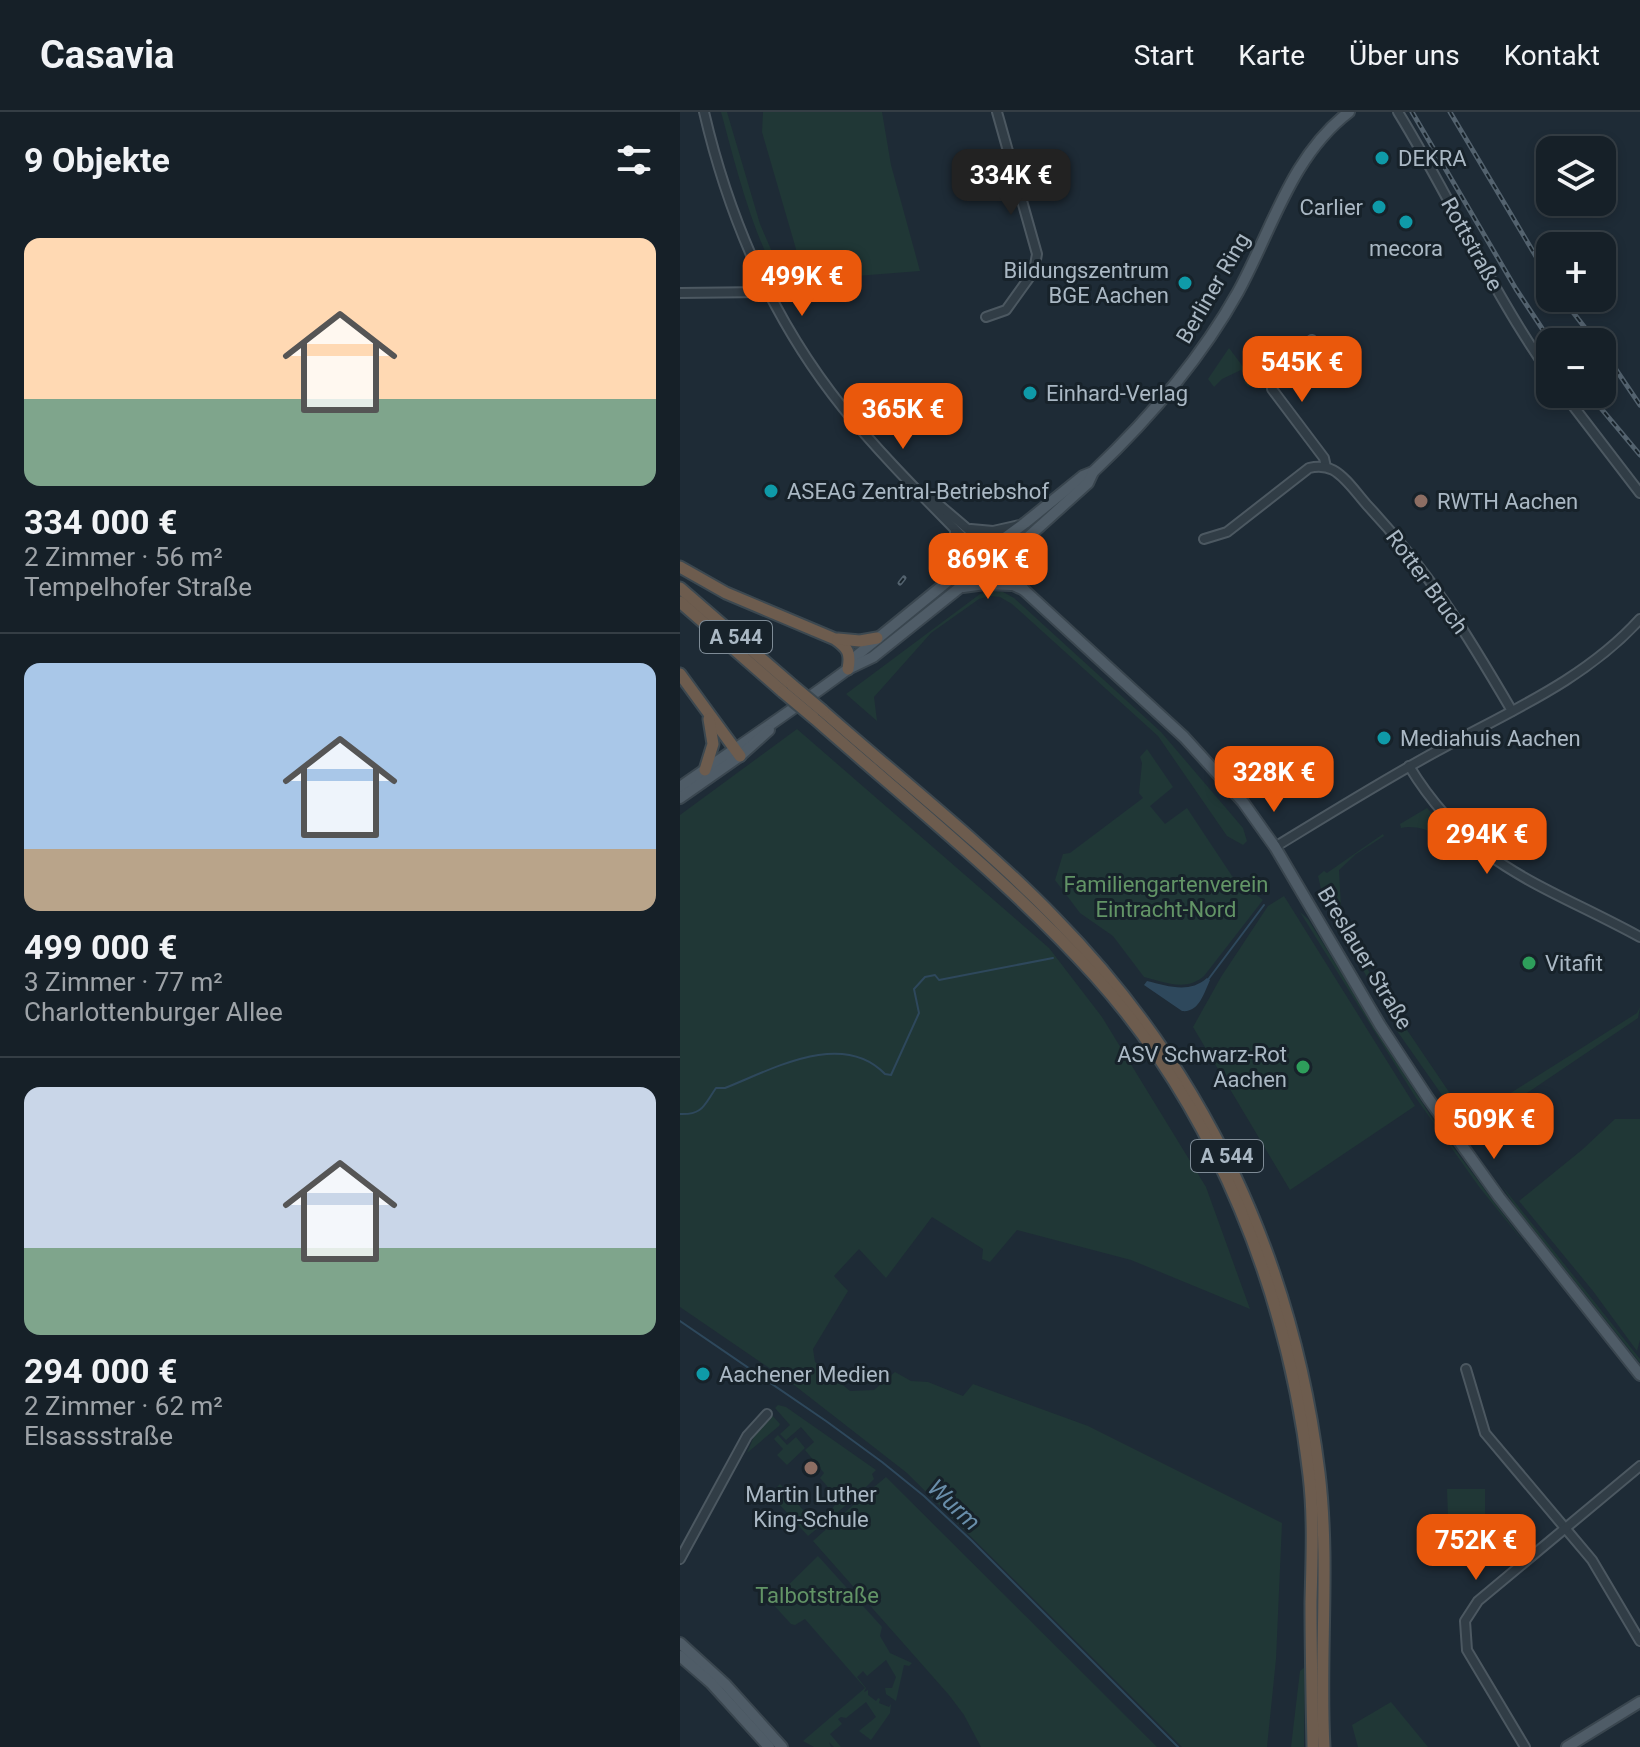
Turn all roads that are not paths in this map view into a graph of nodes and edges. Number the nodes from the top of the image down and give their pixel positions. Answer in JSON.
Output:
{"nodes":[{"id":1,"x":704,"y":112,"type":"edge"},
{"id":2,"x":997,"y":112,"type":"edge"},
{"id":3,"x":1349,"y":112,"type":"edge"},
{"id":4,"x":1398,"y":112,"type":"edge"},
{"id":5,"x":769,"y":292,"type":"junction"},
{"id":6,"x":680,"y":293,"type":"edge"},
{"id":7,"x":986,"y":317,"type":"dead end"},
{"id":8,"x":1312,"y":340,"type":"dead end"},
{"id":9,"x":1536,"y":352,"type":"edge"},
{"id":10,"x":1575,"y":408,"type":"edge"},
{"id":11,"x":1326,"y":467,"type":"junction"},
{"id":12,"x":1093,"y":472,"type":"junction"},
{"id":13,"x":909,"y":481,"type":"junction"},
{"id":14,"x":1640,"y":493,"type":"edge"},
{"id":15,"x":1025,"y":523,"type":"junction"},
{"id":16,"x":953,"y":529,"type":"junction"},
{"id":17,"x":970,"y":529,"type":"junction"},
{"id":18,"x":1204,"y":539,"type":"dead end"},
{"id":19,"x":1017,"y":547,"type":"junction"},
{"id":20,"x":990,"y":548,"type":"junction"},
{"id":21,"x":980,"y":555,"type":"junction"},
{"id":22,"x":1001,"y":558,"type":"junction"},
{"id":23,"x":990,"y":565,"type":"junction"},
{"id":24,"x":680,"y":567,"type":"edge"},
{"id":25,"x":957,"y":574,"type":"junction"},
{"id":26,"x":1019,"y":585,"type":"junction"},
{"id":27,"x":961,"y":587,"type":"junction"},
{"id":28,"x":680,"y":588,"type":"edge"},
{"id":29,"x":680,"y":602,"type":"edge"},
{"id":30,"x":1640,"y":619,"type":"edge"},
{"id":31,"x":877,"y":638,"type":"junction"},
{"id":32,"x":835,"y":639,"type":"junction"},
{"id":33,"x":848,"y":669,"type":"junction"},
{"id":34,"x":680,"y":674,"type":"edge"},
{"id":35,"x":788,"y":689,"type":"junction"},
{"id":36,"x":1512,"y":711,"type":"junction"},
{"id":37,"x":708,"y":714,"type":"junction"},
{"id":38,"x":818,"y":715,"type":"junction"},
{"id":39,"x":737,"y":752,"type":"junction"},
{"id":40,"x":1409,"y":766,"type":"junction"},
{"id":41,"x":705,"y":770,"type":"junction"},
{"id":42,"x":680,"y":787,"type":"edge"},
{"id":43,"x":680,"y":798,"type":"edge"},
{"id":44,"x":1275,"y":847,"type":"junction"},
{"id":45,"x":1640,"y":937,"type":"edge"},
{"id":46,"x":1466,"y":1369,"type":"dead end"},
{"id":47,"x":1640,"y":1375,"type":"edge"},
{"id":48,"x":767,"y":1414,"type":"dead end"},
{"id":49,"x":1640,"y":1466,"type":"edge"},
{"id":50,"x":1566,"y":1528,"type":"junction"},
{"id":51,"x":680,"y":1559,"type":"edge"},
{"id":52,"x":1640,"y":1641,"type":"edge"},
{"id":53,"x":680,"y":1643,"type":"edge"},
{"id":54,"x":680,"y":1656,"type":"edge"},
{"id":55,"x":1640,"y":1702,"type":"edge"},
{"id":56,"x":769,"y":1747,"type":"edge"},
{"id":57,"x":782,"y":1747,"type":"edge"},
{"id":58,"x":1313,"y":1747,"type":"edge"},
{"id":59,"x":1324,"y":1747,"type":"edge"},
{"id":60,"x":1525,"y":1747,"type":"edge"},
{"id":61,"x":1567,"y":1747,"type":"edge"}],
"edges":[{"from":1,"to":5,"type":"street"},
{"from":2,"to":7,"type":"street"},
{"from":3,"to":12,"type":"main road","name":"Berliner Ring"},
{"from":4,"to":9,"type":"street","name":"Rottstraße"},
{"from":5,"to":6,"type":"street"},
{"from":5,"to":13,"type":"street"},
{"from":8,"to":11,"type":"street","name":"Rotter Bruch"},
{"from":10,"to":14,"type":"street"},
{"from":11,"to":18,"type":"street"},
{"from":11,"to":36,"type":"street","name":"Rotter Bruch"},
{"from":12,"to":15,"type":"main road","name":"Berliner Ring"},
{"from":12,"to":19,"type":"main road","name":"Berliner Ring"},
{"from":13,"to":16,"type":"street"},
{"from":13,"to":17,"type":"street"},
{"from":15,"to":17,"type":"street"},
{"from":15,"to":20,"type":"main road","name":"Berliner Ring"},
{"from":16,"to":21,"type":"street"},
{"from":16,"to":25,"type":"street"},
{"from":17,"to":20,"type":"street"},
{"from":19,"to":22,"type":"main road","name":"Berliner Ring"},
{"from":19,"to":26,"type":"main road"},
{"from":20,"to":21,"type":"main road","name":"Berliner Ring"},
{"from":20,"to":22,"type":"main road","name":"Breslauer Straße"},
{"from":21,"to":23,"type":"main road","name":"Breslauer Straße"},
{"from":21,"to":25,"type":"main road","name":"Berliner Ring"},
{"from":22,"to":23,"type":"main road","name":"Berliner Ring"},
{"from":22,"to":26,"type":"main road","name":"Breslauer Straße"},
{"from":23,"to":26,"type":"main road","name":"Breslauer Straße"},
{"from":23,"to":27,"type":"main road","name":"Berliner Ring"},
{"from":24,"to":32,"type":"highway"},
{"from":25,"to":31,"type":"main road","name":"Berliner Ring"},
{"from":26,"to":27,"type":"main road"},
{"from":26,"to":44,"type":"main road","name":"Breslauer Straße"},
{"from":27,"to":33,"type":"main road","name":"Berliner Ring"},
{"from":28,"to":35,"type":"highway","number":"A 544"},
{"from":29,"to":35,"type":"highway","number":"A 544"},
{"from":30,"to":36,"type":"street"},
{"from":31,"to":32,"type":"highway"},
{"from":31,"to":33,"type":"main road","name":"Berliner Ring"},
{"from":32,"to":33,"type":"highway"},
{"from":33,"to":39,"type":"main road","name":"Berliner Ring"},
{"from":34,"to":37,"type":"highway"},
{"from":35,"to":38,"type":"highway","number":"A 544","bridge":true},
{"from":36,"to":40,"type":"street"},
{"from":37,"to":39,"type":"highway"},
{"from":37,"to":41,"type":"highway"},
{"from":38,"to":58,"type":"highway","number":"A 544"},
{"from":38,"to":59,"type":"highway","number":"A 544"},
{"from":39,"to":41,"type":"main road","name":"Berliner Ring"},
{"from":39,"to":43,"type":"main road","name":"Berliner Ring"},
{"from":40,"to":44,"type":"street"},
{"from":40,"to":45,"type":"street"},
{"from":41,"to":42,"type":"main road","name":"Berliner Ring"},
{"from":44,"to":47,"type":"main road","name":"Breslauer Straße"},
{"from":46,"to":50,"type":"street"},
{"from":48,"to":51,"type":"street"},
{"from":49,"to":50,"type":"street"},
{"from":50,"to":52,"type":"street"},
{"from":50,"to":60,"type":"street"},
{"from":53,"to":57,"type":"main road"},
{"from":54,"to":56,"type":"main road"},
{"from":55,"to":61,"type":"main road"}]}
